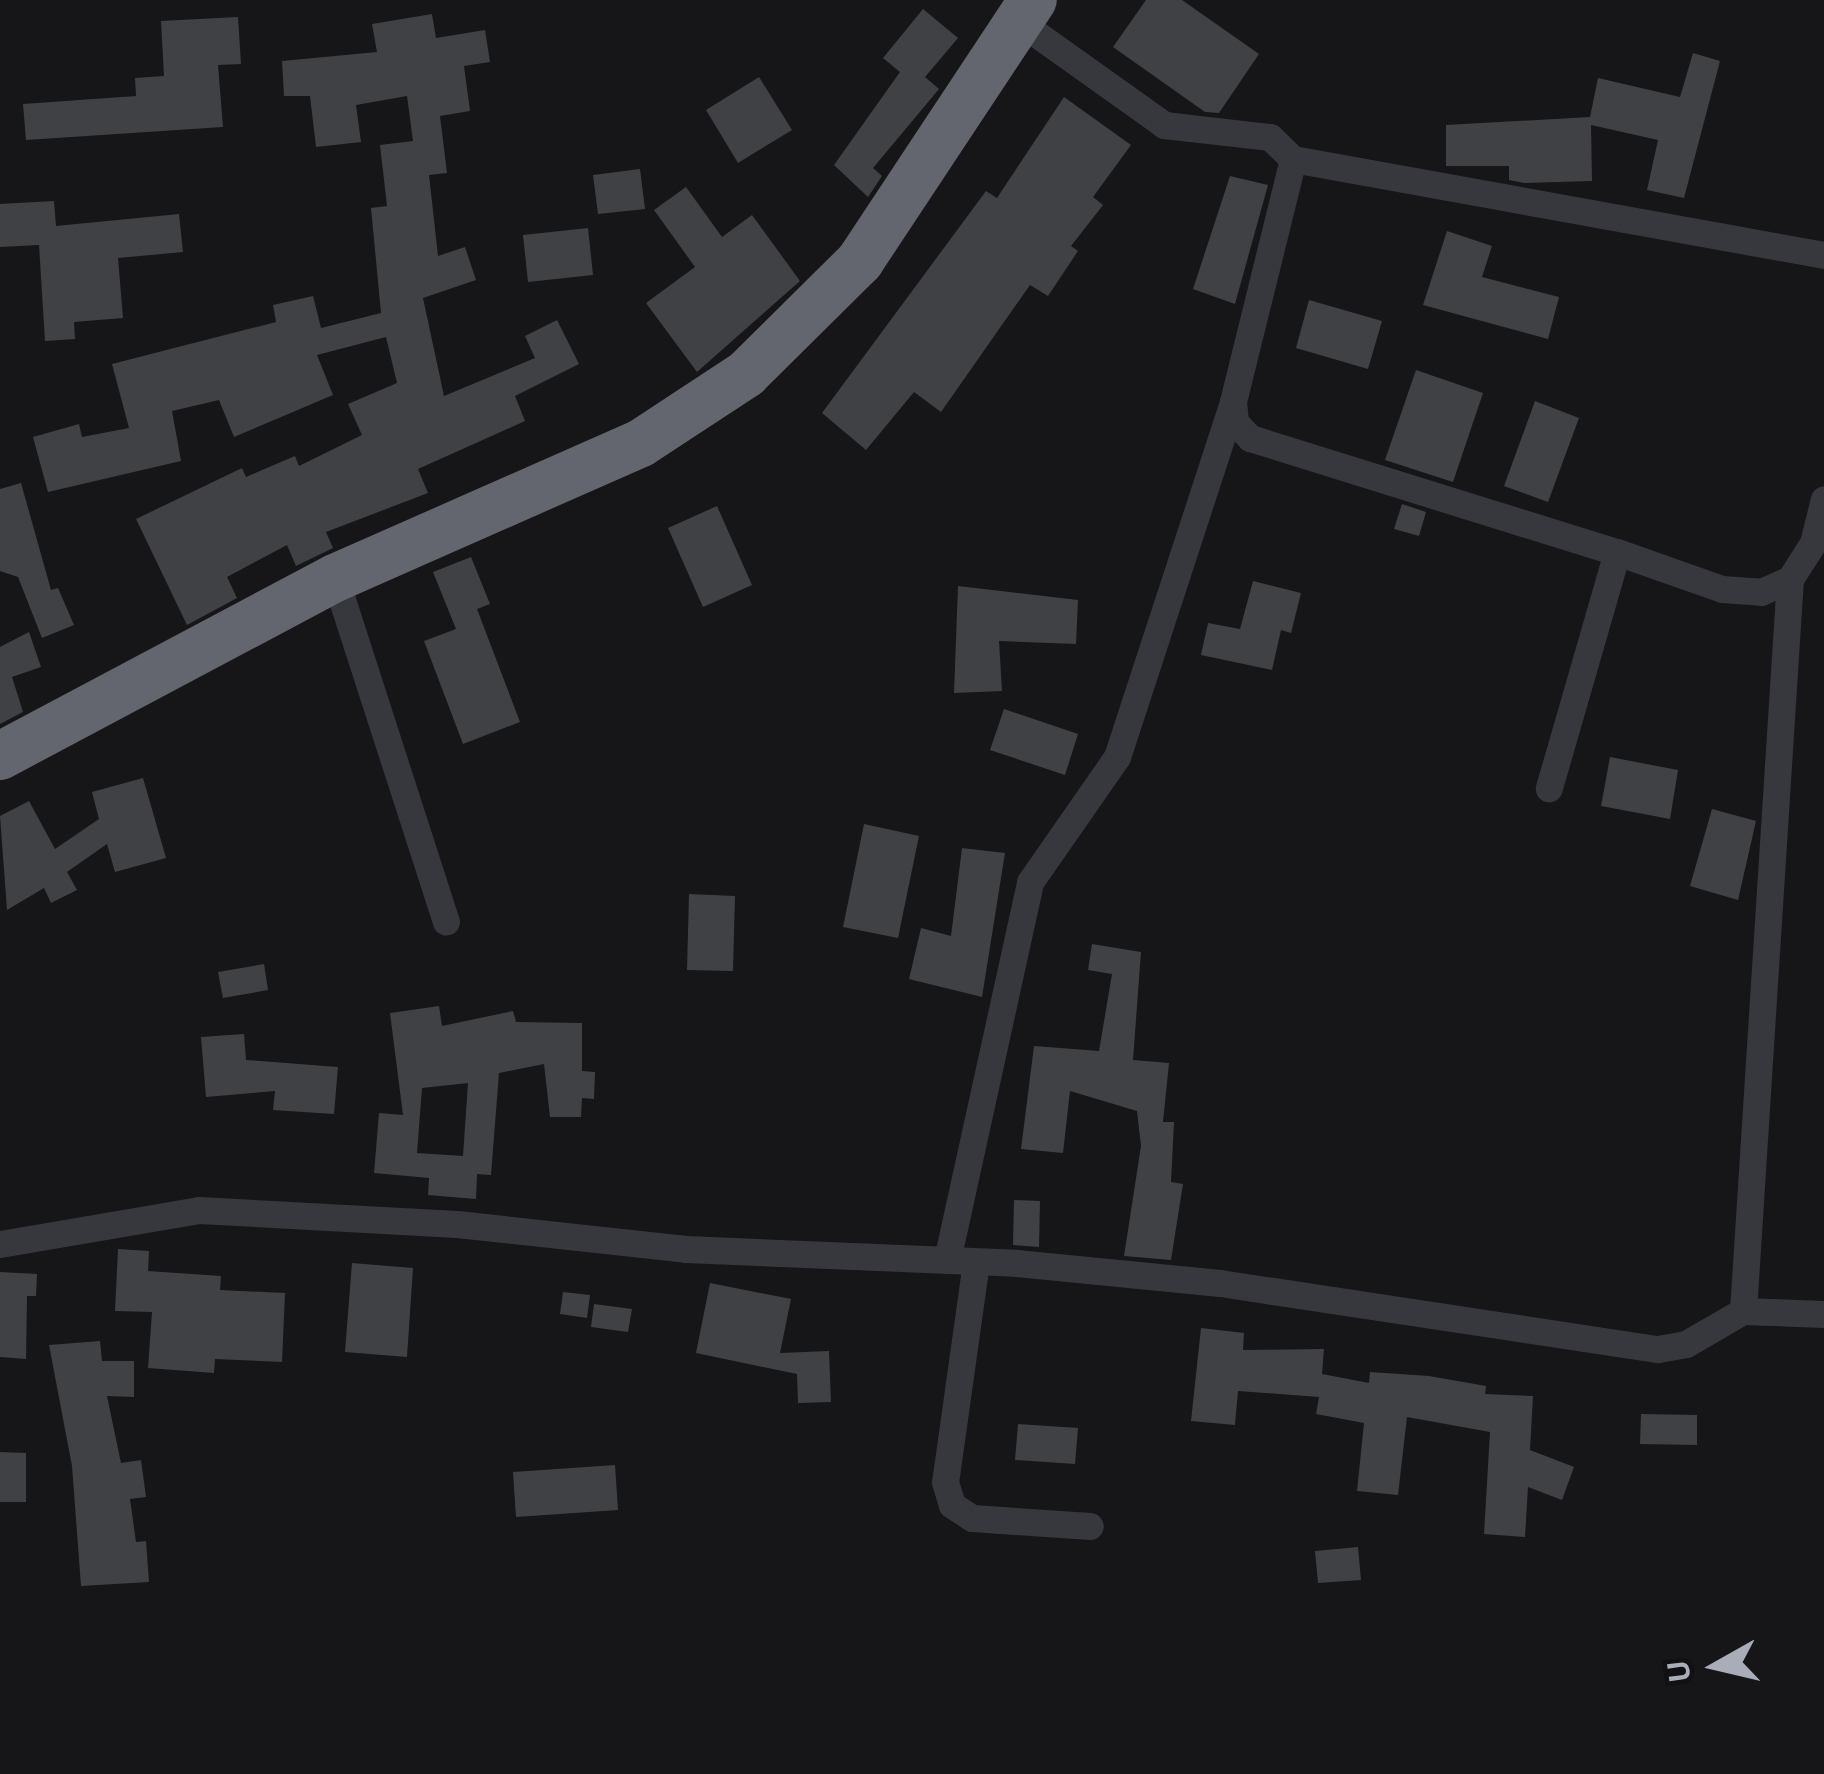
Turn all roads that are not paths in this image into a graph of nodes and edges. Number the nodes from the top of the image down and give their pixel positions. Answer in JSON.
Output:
{"nodes":[{"id":1,"x":1025,"y":10,"type":"edge"},
{"id":2,"x":1293,"y":159,"type":"junction"},
{"id":3,"x":1824,"y":255,"type":"edge"},
{"id":4,"x":1233,"y":402,"type":"junction"},
{"id":5,"x":1824,"y":499,"type":"edge"},
{"id":6,"x":1617,"y":552,"type":"junction"},
{"id":7,"x":334,"y":578,"type":"junction"},
{"id":8,"x":1790,"y":579,"type":"junction"},
{"id":9,"x":0,"y":756,"type":"edge"},
{"id":10,"x":1549,"y":788,"type":"dead end"},
{"id":11,"x":446,"y":921,"type":"dead end"},
{"id":12,"x":0,"y":1244,"type":"edge"},
{"id":13,"x":947,"y":1260,"type":"junction"},
{"id":14,"x":976,"y":1262,"type":"junction"},
{"id":15,"x":1743,"y":1311,"type":"junction"},
{"id":16,"x":1824,"y":1314,"type":"edge"},
{"id":17,"x":1090,"y":1526,"type":"dead end"}],
"edges":[{"from":1,"to":2,"type":"street"},
{"from":1,"to":7,"type":"highway"},
{"from":2,"to":3,"type":"street"},
{"from":2,"to":4,"type":"street"},
{"from":4,"to":6,"type":"street"},
{"from":4,"to":13,"type":"street"},
{"from":5,"to":8,"type":"street"},
{"from":6,"to":8,"type":"street"},
{"from":6,"to":10,"type":"street"},
{"from":7,"to":9,"type":"highway"},
{"from":7,"to":11,"type":"street"},
{"from":8,"to":15,"type":"street"},
{"from":12,"to":13,"type":"street"},
{"from":13,"to":14,"type":"street"},
{"from":14,"to":15,"type":"street"},
{"from":14,"to":17,"type":"street"},
{"from":15,"to":16,"type":"street"}]}
